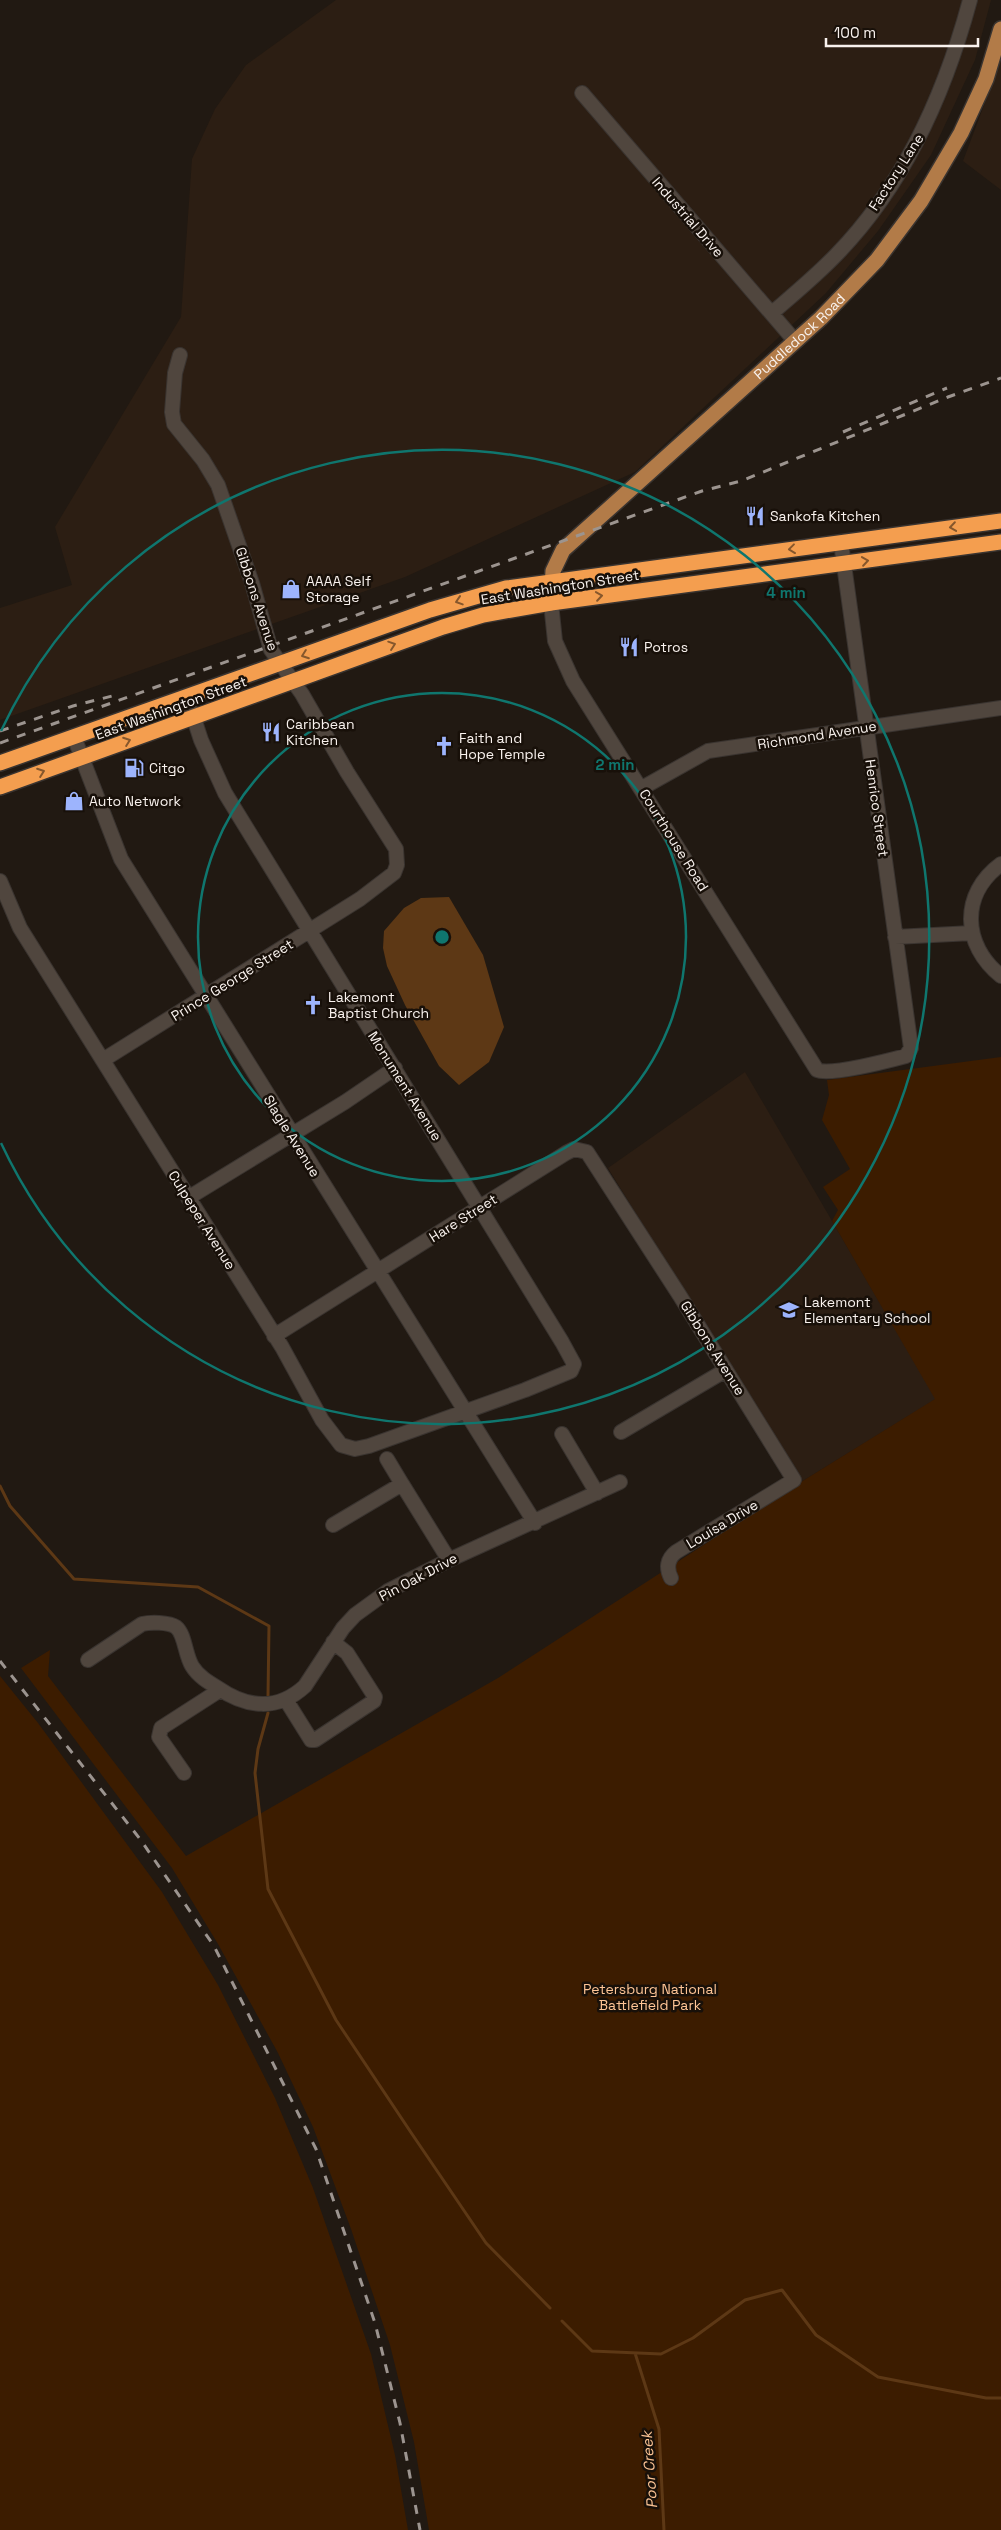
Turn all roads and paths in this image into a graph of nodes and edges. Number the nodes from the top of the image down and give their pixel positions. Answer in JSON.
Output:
{"nodes":[{"id":1,"x":970,"y":0,"type":"edge"},
{"id":2,"x":1001,"y":29,"type":"edge"},
{"id":3,"x":998,"y":54,"type":"edge"},
{"id":4,"x":582,"y":93,"type":"dead end"},
{"id":5,"x":772,"y":313,"type":"junction"},
{"id":6,"x":795,"y":341,"type":"junction"},
{"id":7,"x":180,"y":355,"type":"dead end"},
{"id":8,"x":1001,"y":521,"type":"edge"},
{"id":9,"x":1001,"y":542,"type":"edge"},
{"id":10,"x":841,"y":543,"type":"junction"},
{"id":11,"x":843,"y":564,"type":"junction"},
{"id":12,"x":552,"y":581,"type":"junction"},
{"id":13,"x":551,"y":603,"type":"junction"},
{"id":14,"x":280,"y":664,"type":"junction"},
{"id":15,"x":292,"y":681,"type":"junction"},
{"id":16,"x":187,"y":697,"type":"junction"},
{"id":17,"x":1001,"y":708,"type":"edge"},
{"id":18,"x":193,"y":717,"type":"junction"},
{"id":19,"x":866,"y":727,"type":"junction"},
{"id":20,"x":74,"y":737,"type":"junction"},
{"id":21,"x":81,"y":758,"type":"junction"},
{"id":22,"x":0,"y":764,"type":"edge"},
{"id":23,"x":0,"y":787,"type":"edge"},
{"id":24,"x":642,"y":788,"type":"junction"},
{"id":25,"x":1001,"y":864,"type":"edge"},
{"id":26,"x":0,"y":881,"type":"edge"},
{"id":27,"x":360,"y":899,"type":"joint"},
{"id":28,"x":310,"y":932,"type":"junction"},
{"id":29,"x":972,"y":933,"type":"junction"},
{"id":30,"x":895,"y":937,"type":"junction"},
{"id":31,"x":1001,"y":976,"type":"edge"},
{"id":32,"x":206,"y":996,"type":"junction"},
{"id":33,"x":910,"y":1053,"type":"joint"},
{"id":34,"x":103,"y":1060,"type":"junction"},
{"id":35,"x":395,"y":1068,"type":"junction"},
{"id":36,"x":291,"y":1134,"type":"junction"},
{"id":37,"x":188,"y":1198,"type":"junction"},
{"id":38,"x":480,"y":1207,"type":"junction"},
{"id":39,"x":630,"y":1217,"type":"joint"},
{"id":40,"x":377,"y":1272,"type":"junction"},
{"id":41,"x":274,"y":1336,"type":"junction"},
{"id":42,"x":726,"y":1370,"type":"junction"},
{"id":43,"x":464,"y":1412,"type":"junction"},
{"id":44,"x":622,"y":1432,"type":"dead end"},
{"id":45,"x":562,"y":1434,"type":"dead end"},
{"id":46,"x":387,"y":1459,"type":"dead end"},
{"id":47,"x":794,"y":1480,"type":"joint"},
{"id":48,"x":620,"y":1482,"type":"dead end"},
{"id":49,"x":402,"y":1484,"type":"junction"},
{"id":50,"x":597,"y":1494,"type":"junction"},
{"id":51,"x":535,"y":1523,"type":"junction"},
{"id":52,"x":333,"y":1525,"type":"dead end"},
{"id":53,"x":449,"y":1560,"type":"junction"},
{"id":54,"x":671,"y":1578,"type":"dead end"},
{"id":55,"x":333,"y":1642,"type":"junction"},
{"id":56,"x":88,"y":1660,"type":"dead end"},
{"id":57,"x":220,"y":1690,"type":"junction"},
{"id":58,"x":286,"y":1700,"type":"junction"},
{"id":59,"x":184,"y":1773,"type":"dead end"}],
"edges":[{"from":1,"to":5,"type":"street","name":"Factory Lane"},
{"from":2,"to":3,"type":"main road","name":"Puddledock Road"},
{"from":3,"to":6,"type":"main road","name":"Puddledock Road"},
{"from":4,"to":5,"type":"street","name":"Industrial Drive"},
{"from":5,"to":6,"type":"street","name":"Industrial Drive"},
{"from":6,"to":12,"type":"main road","name":"Puddledock Road"},
{"from":7,"to":14,"type":"street","name":"Gibbons Avenue"},
{"from":8,"to":10,"type":"highway","name":"East Washington Street","one_way":true},
{"from":11,"to":9,"type":"highway","name":"East Washington Street","one_way":true},
{"from":10,"to":11,"type":"street","name":"Henrico Street"},
{"from":10,"to":12,"type":"highway","name":"East Washington Street","one_way":true},
{"from":13,"to":11,"type":"highway","name":"East Washington Street","one_way":true},
{"from":11,"to":19,"type":"street","name":"Henrico Street"},
{"from":12,"to":13,"type":"main road","name":"Puddledock Road"},
{"from":12,"to":14,"type":"highway","name":"East Washington Street","one_way":true},
{"from":15,"to":13,"type":"highway","name":"East Washington Street","one_way":true},
{"from":13,"to":24,"type":"street","name":"Courthouse Road"},
{"from":14,"to":15,"type":"street","name":"Gibbons Avenue"},
{"from":14,"to":16,"type":"highway","name":"East Washington Street"},
{"from":15,"to":18,"type":"highway","name":"East Washington Street"},
{"from":15,"to":27,"type":"street","name":"Gibbons Avenue"},
{"from":16,"to":18,"type":"street","name":"Monument Avenue"},
{"from":16,"to":20,"type":"highway","name":"East Washington Street"},
{"from":17,"to":19,"type":"street","name":"Richmond Avenue"},
{"from":21,"to":18,"type":"highway","name":"East Washington Street","one_way":true},
{"from":18,"to":28,"type":"street","name":"Monument Avenue"},
{"from":19,"to":24,"type":"street","name":"Richmond Avenue"},
{"from":19,"to":30,"type":"street","name":"Henrico Street"},
{"from":20,"to":21,"type":"street","name":"Slagle Avenue"},
{"from":20,"to":22,"type":"highway","name":"East Washington Street"},
{"from":23,"to":21,"type":"highway","name":"East Washington Street","one_way":true},
{"from":21,"to":32,"type":"street","name":"Slagle Avenue"},
{"from":24,"to":33,"type":"street","name":"Courthouse Road"},
{"from":25,"to":29,"type":"street"},
{"from":26,"to":34,"type":"street","name":"Culpeper Avenue"},
{"from":27,"to":28,"type":"street","name":"Prince George Street"},
{"from":28,"to":32,"type":"street","name":"Prince George Street"},
{"from":28,"to":35,"type":"street","name":"Monument Avenue"},
{"from":29,"to":30,"type":"street"},
{"from":29,"to":31,"type":"street"},
{"from":30,"to":33,"type":"street","name":"Henrico Street"},
{"from":32,"to":34,"type":"street","name":"Prince George Street"},
{"from":32,"to":36,"type":"street","name":"Slagle Avenue"},
{"from":34,"to":37,"type":"street","name":"Culpeper Avenue"},
{"from":35,"to":36,"type":"street"},
{"from":35,"to":38,"type":"street","name":"Monument Avenue"},
{"from":36,"to":37,"type":"street"},
{"from":36,"to":40,"type":"street","name":"Slagle Avenue"},
{"from":37,"to":41,"type":"street","name":"Culpeper Avenue"},
{"from":38,"to":39,"type":"street","name":"Hare Street"},
{"from":38,"to":40,"type":"street","name":"Hare Street"},
{"from":38,"to":43,"type":"street","name":"Monument Avenue"},
{"from":39,"to":42,"type":"street","name":"Gibbons Avenue"},
{"from":40,"to":41,"type":"street","name":"Hare Street"},
{"from":40,"to":43,"type":"street","name":"Slagle Avenue"},
{"from":41,"to":43,"type":"street","name":"Culpeper Avenue"},
{"from":42,"to":44,"type":"street"},
{"from":42,"to":47,"type":"street","name":"Gibbons Avenue"},
{"from":43,"to":51,"type":"street","name":"Slagle Avenue"},
{"from":45,"to":50,"type":"street"},
{"from":46,"to":49,"type":"street"},
{"from":47,"to":54,"type":"street","name":"Louisa Drive"},
{"from":48,"to":50,"type":"street","name":"Pin Oak Drive"},
{"from":49,"to":52,"type":"street"},
{"from":49,"to":53,"type":"street"},
{"from":50,"to":51,"type":"street","name":"Pin Oak Drive"},
{"from":51,"to":53,"type":"street","name":"Pin Oak Drive"},
{"from":53,"to":55,"type":"street","name":"Pin Oak Drive"},
{"from":55,"to":58,"type":"street","name":"Pin Oak Drive"},
{"from":55,"to":58,"type":"street"},
{"from":56,"to":57,"type":"street"},
{"from":57,"to":58,"type":"street"},
{"from":57,"to":59,"type":"street"}]}
